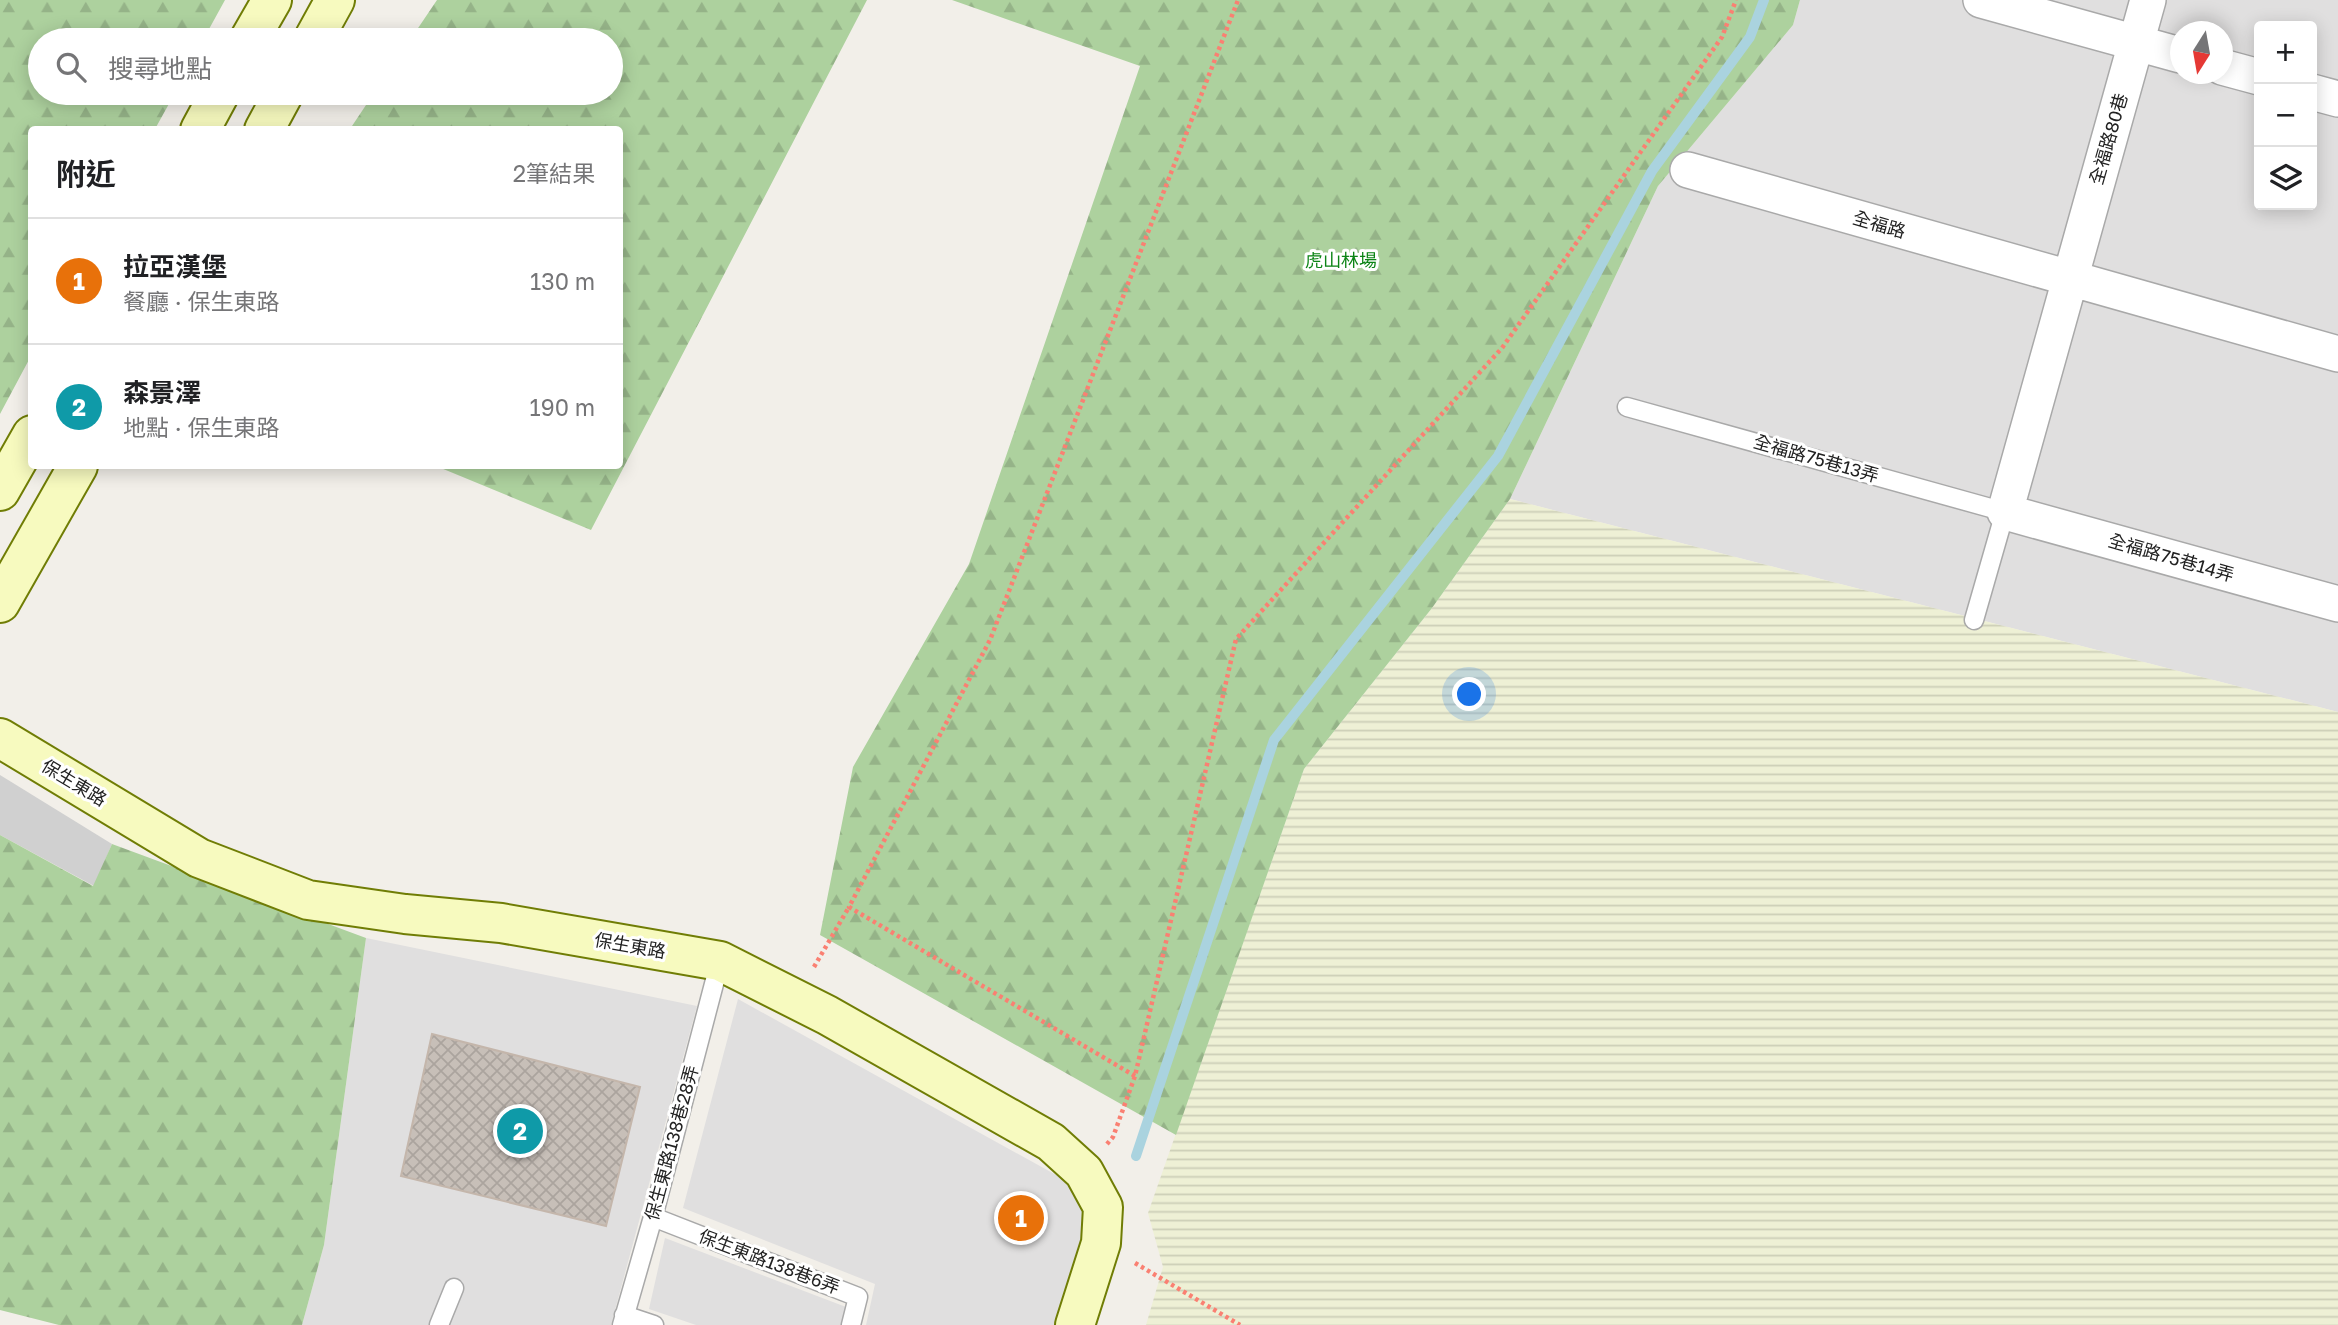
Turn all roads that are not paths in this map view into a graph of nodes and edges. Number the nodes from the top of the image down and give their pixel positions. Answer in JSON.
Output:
{"nodes":[{"id":1,"x":272,"y":0,"type":"edge"},
{"id":2,"x":335,"y":0,"type":"edge"},
{"id":3,"x":1981,"y":0,"type":"edge"},
{"id":4,"x":2148,"y":0,"type":"edge"},
{"id":5,"x":257,"y":28,"type":"edge"},
{"id":6,"x":320,"y":28,"type":"edge"},
{"id":7,"x":2137,"y":42,"type":"junction"},
{"id":8,"x":2170,"y":52,"type":"edge"},
{"id":9,"x":2233,"y":69,"type":"edge"},
{"id":10,"x":2254,"y":76,"type":"edge"},
{"id":11,"x":2317,"y":93,"type":"edge"},
{"id":12,"x":2338,"y":99,"type":"edge"},
{"id":13,"x":214,"y":105,"type":"edge"},
{"id":14,"x":278,"y":105,"type":"edge"},
{"id":15,"x":202,"y":126,"type":"edge"},
{"id":16,"x":266,"y":126,"type":"edge"},
{"id":17,"x":1688,"y":170,"type":"dead end"},
{"id":18,"x":2070,"y":279,"type":"junction"},
{"id":19,"x":2338,"y":355,"type":"edge"},
{"id":20,"x":1627,"y":407,"type":"dead end"},
{"id":21,"x":28,"y":442,"type":"edge"},
{"id":22,"x":76,"y":469,"type":"edge"},
{"id":23,"x":0,"y":491,"type":"edge"},
{"id":24,"x":2005,"y":512,"type":"junction"},
{"id":25,"x":0,"y":603,"type":"edge"},
{"id":26,"x":2338,"y":604,"type":"edge"},
{"id":27,"x":1974,"y":620,"type":"dead end"},
{"id":28,"x":0,"y":738,"type":"edge"},
{"id":29,"x":720,"y":961,"type":"junction"},
{"id":30,"x":653,"y":1217,"type":"junction"},
{"id":31,"x":454,"y":1288,"type":"dead end"},
{"id":32,"x":623,"y":1320,"type":"edge"},
{"id":33,"x":439,"y":1325,"type":"edge"},
{"id":34,"x":653,"y":1325,"type":"edge"},
{"id":35,"x":851,"y":1325,"type":"edge"},
{"id":36,"x":1075,"y":1325,"type":"edge"}],
"edges":[{"from":1,"to":5,"type":"street"},
{"from":2,"to":6,"type":"street"},
{"from":3,"to":7,"type":"street"},
{"from":4,"to":7,"type":"street","name":"全福路80巷"},
{"from":7,"to":8,"type":"street"},
{"from":7,"to":18,"type":"street","name":"全福路80巷"},
{"from":9,"to":10,"type":"street"},
{"from":11,"to":12,"type":"street"},
{"from":13,"to":15,"type":"street"},
{"from":14,"to":16,"type":"street"},
{"from":17,"to":18,"type":"street","name":"全福路"},
{"from":18,"to":19,"type":"street","name":"全福路"},
{"from":18,"to":24,"type":"street"},
{"from":20,"to":24,"type":"lane","name":"全福路75巷13弄"},
{"from":21,"to":23,"type":"street"},
{"from":22,"to":25,"type":"street"},
{"from":24,"to":26,"type":"street","name":"全福路75巷14弄"},
{"from":24,"to":27,"type":"lane"},
{"from":28,"to":29,"type":"street","name":"保生東路"},
{"from":29,"to":30,"type":"lane","name":"保生東路138巷28弄"},
{"from":29,"to":36,"type":"street","name":"保生東路"},
{"from":30,"to":32,"type":"lane","name":"保生東路138巷28弄"},
{"from":30,"to":35,"type":"lane","name":"保生東路138巷6弄"},
{"from":31,"to":33,"type":"lane"},
{"from":32,"to":34,"type":"lane"}]}
